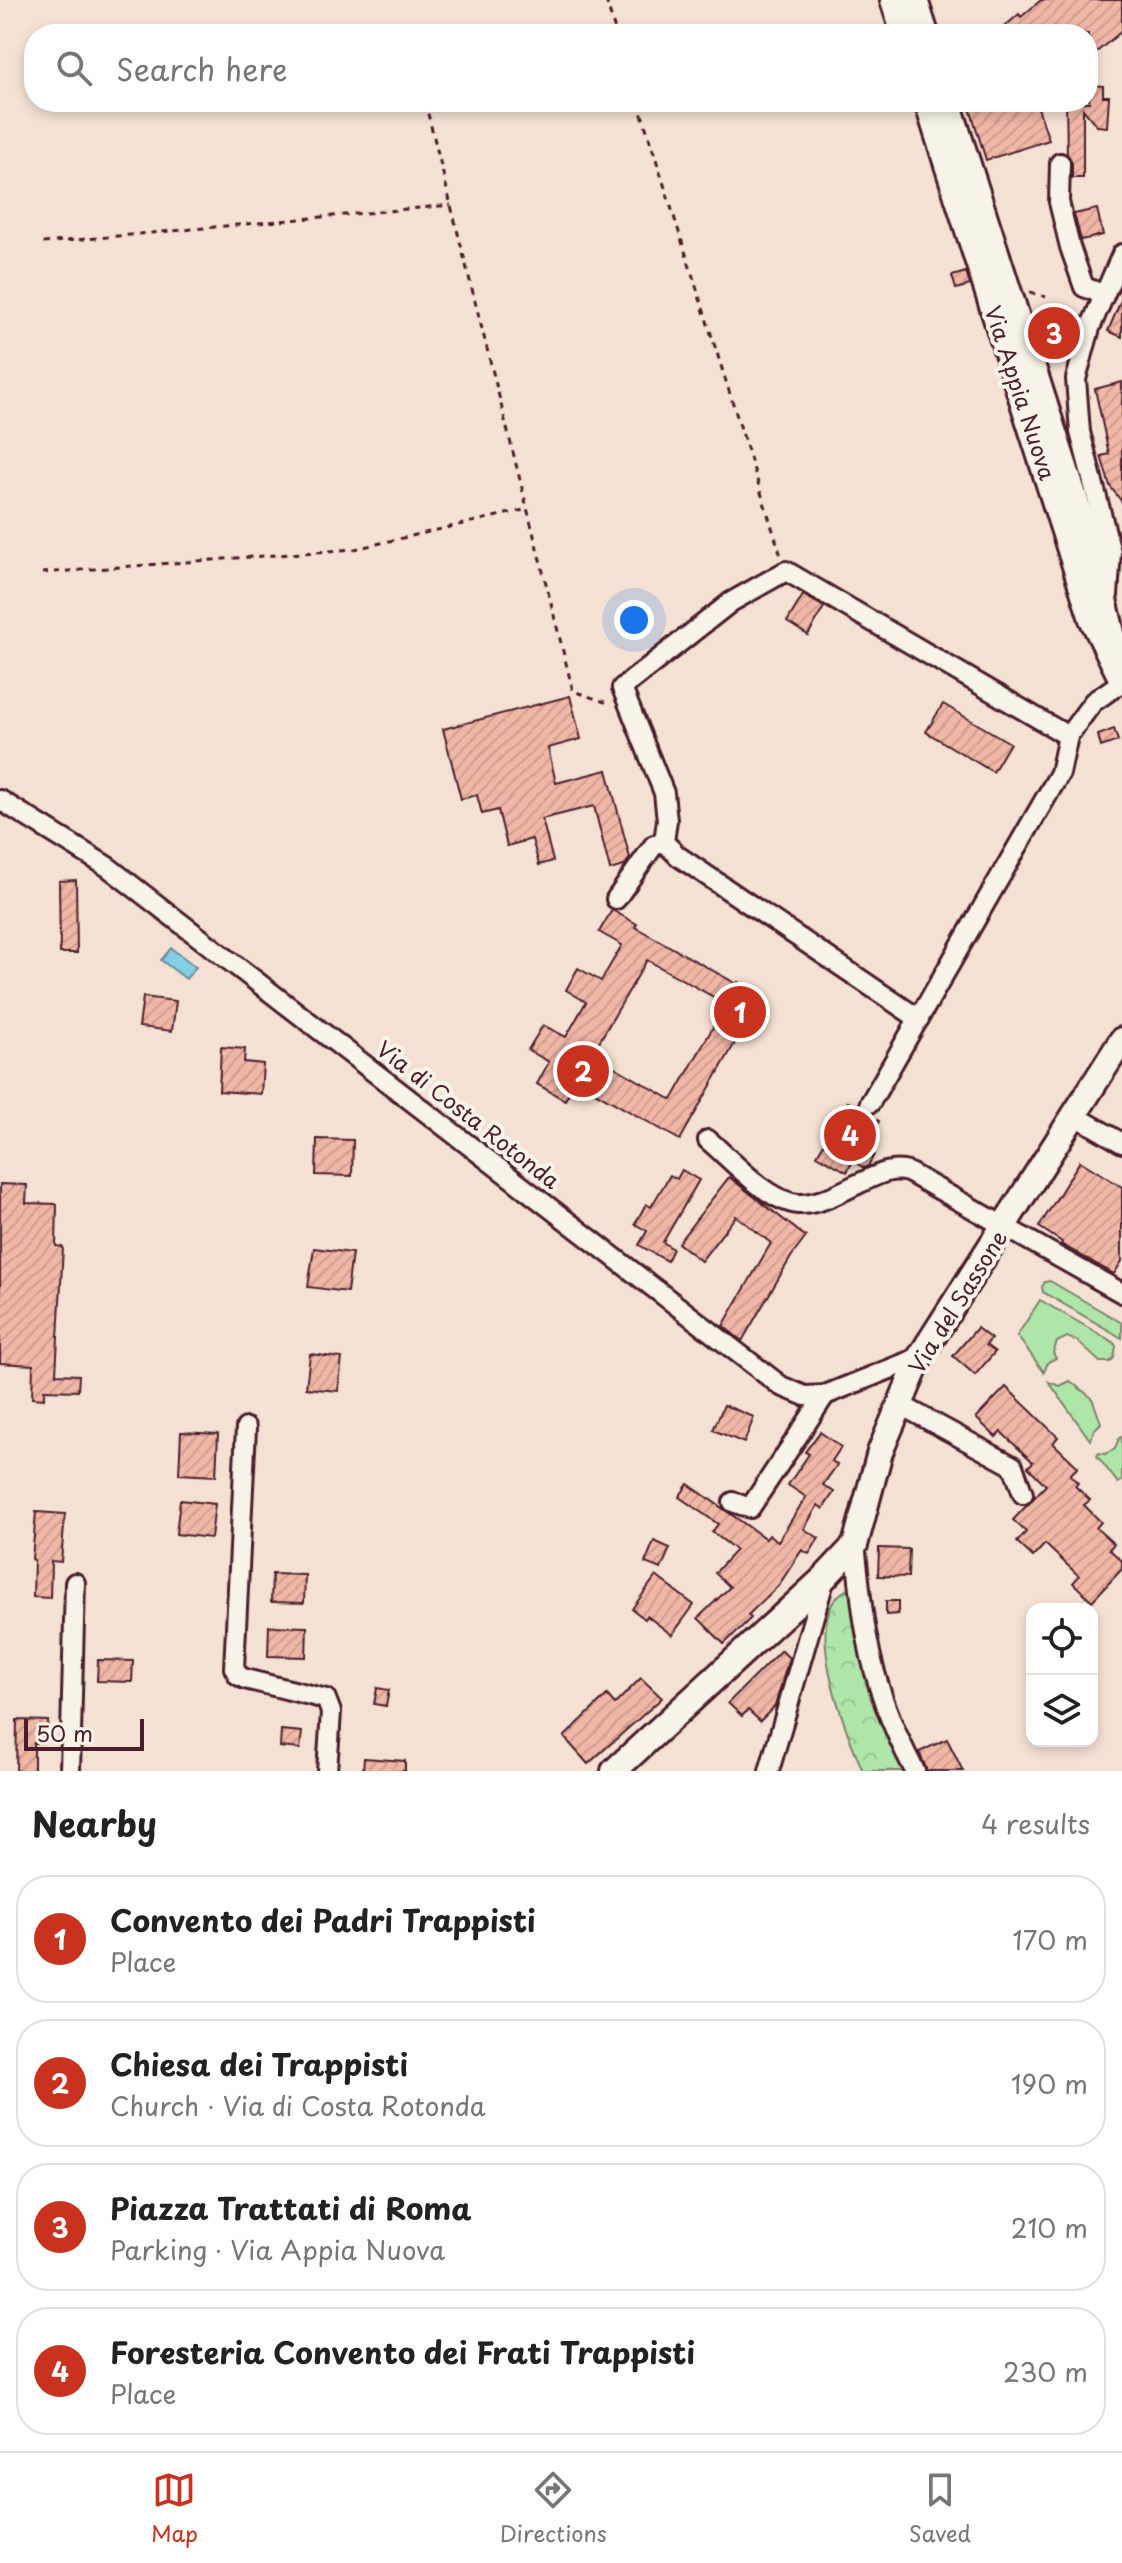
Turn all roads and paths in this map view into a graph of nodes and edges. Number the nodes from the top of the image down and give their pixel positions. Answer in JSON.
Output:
{"nodes":[{"id":1,"x":606,"y":0,"type":"edge"},
{"id":2,"x":893,"y":0,"type":"edge"},
{"id":3,"x":915,"y":0,"type":"edge"},
{"id":4,"x":613,"y":24,"type":"edge"},
{"id":5,"x":901,"y":24,"type":"edge"},
{"id":6,"x":923,"y":24,"type":"edge"},
{"id":7,"x":428,"y":112,"type":"edge"},
{"id":8,"x":641,"y":112,"type":"edge"},
{"id":9,"x":930,"y":112,"type":"edge"},
{"id":10,"x":951,"y":112,"type":"edge"},
{"id":11,"x":1060,"y":163,"type":"dead end"},
{"id":12,"x":451,"y":205,"type":"junction"},
{"id":13,"x":43,"y":243,"type":"dead end"},
{"id":14,"x":1122,"y":254,"type":"edge"},
{"id":15,"x":1103,"y":294,"type":"junction"},
{"id":16,"x":528,"y":509,"type":"junction"},
{"id":17,"x":786,"y":571,"type":"junction"},
{"id":18,"x":42,"y":573,"type":"dead end"},
{"id":19,"x":1107,"y":606,"type":"junction"},
{"id":20,"x":1122,"y":680,"type":"edge"},
{"id":21,"x":622,"y":688,"type":"junction"},
{"id":22,"x":1068,"y":736,"type":"junction"},
{"id":23,"x":0,"y":800,"type":"edge"},
{"id":24,"x":664,"y":842,"type":"junction"},
{"id":25,"x":616,"y":899,"type":"dead end"},
{"id":26,"x":919,"y":1019,"type":"junction"},
{"id":27,"x":1122,"y":1040,"type":"edge"},
{"id":28,"x":870,"y":1103,"type":"dead end"},
{"id":29,"x":1074,"y":1115,"type":"junction"},
{"id":30,"x":708,"y":1140,"type":"dead end"},
{"id":31,"x":1122,"y":1143,"type":"edge"},
{"id":32,"x":1005,"y":1226,"type":"junction"},
{"id":33,"x":1122,"y":1293,"type":"edge"},
{"id":34,"x":920,"y":1357,"type":"junction"},
{"id":35,"x":825,"y":1395,"type":"junction"},
{"id":36,"x":899,"y":1404,"type":"junction"},
{"id":37,"x":246,"y":1428,"type":"dead end"},
{"id":38,"x":1023,"y":1494,"type":"dead end"},
{"id":39,"x":733,"y":1502,"type":"dead end"},
{"id":40,"x":855,"y":1545,"type":"junction"},
{"id":41,"x":825,"y":1577,"type":"junction"},
{"id":42,"x":75,"y":1583,"type":"dead end"},
{"id":43,"x":70,"y":1771,"type":"edge"},
{"id":44,"x":327,"y":1771,"type":"edge"},
{"id":45,"x":614,"y":1771,"type":"edge"},
{"id":46,"x":769,"y":1771,"type":"edge"},
{"id":47,"x":915,"y":1771,"type":"edge"}],
"edges":[{"from":1,"to":4,"type":"path"},
{"from":2,"to":5,"type":"main road"},
{"from":3,"to":6,"type":"main road"},
{"from":7,"to":12,"type":"path"},
{"from":8,"to":17,"type":"path"},
{"from":9,"to":20,"type":"main road","name":"Via Appia Nuova"},
{"from":10,"to":19,"type":"main road","name":"Via Appia Nuova"},
{"from":11,"to":15,"type":"street"},
{"from":12,"to":13,"type":"path"},
{"from":12,"to":16,"type":"path"},
{"from":14,"to":15,"type":"street"},
{"from":15,"to":19,"type":"street"},
{"from":16,"to":18,"type":"path"},
{"from":16,"to":21,"type":"path"},
{"from":17,"to":21,"type":"street"},
{"from":17,"to":22,"type":"street"},
{"from":19,"to":20,"type":"main road","name":"Via Appia Nuova"},
{"from":20,"to":22,"type":"street"},
{"from":21,"to":24,"type":"street"},
{"from":22,"to":26,"type":"street"},
{"from":23,"to":35,"type":"street","name":"Via di Costa Rotonda"},
{"from":24,"to":25,"type":"street"},
{"from":24,"to":26,"type":"street"},
{"from":26,"to":28,"type":"street"},
{"from":27,"to":29,"type":"main road","name":"Via del Sassone"},
{"from":29,"to":31,"type":"street"},
{"from":29,"to":32,"type":"main road","name":"Via del Sassone"},
{"from":30,"to":32,"type":"street"},
{"from":32,"to":33,"type":"street"},
{"from":32,"to":34,"type":"main road","name":"Via del Sassone"},
{"from":34,"to":35,"type":"street"},
{"from":34,"to":36,"type":"main road","name":"Via del Sassone"},
{"from":35,"to":39,"type":"street"},
{"from":36,"to":38,"type":"street"},
{"from":36,"to":40,"type":"main road","name":"Via del Sassone"},
{"from":37,"to":44,"type":"street"},
{"from":40,"to":41,"type":"main road","name":"Via del Sassone"},
{"from":40,"to":47,"type":"street"},
{"from":41,"to":45,"type":"main road","name":"Via del Sassone"},
{"from":41,"to":46,"type":"street"},
{"from":42,"to":43,"type":"street"}]}
